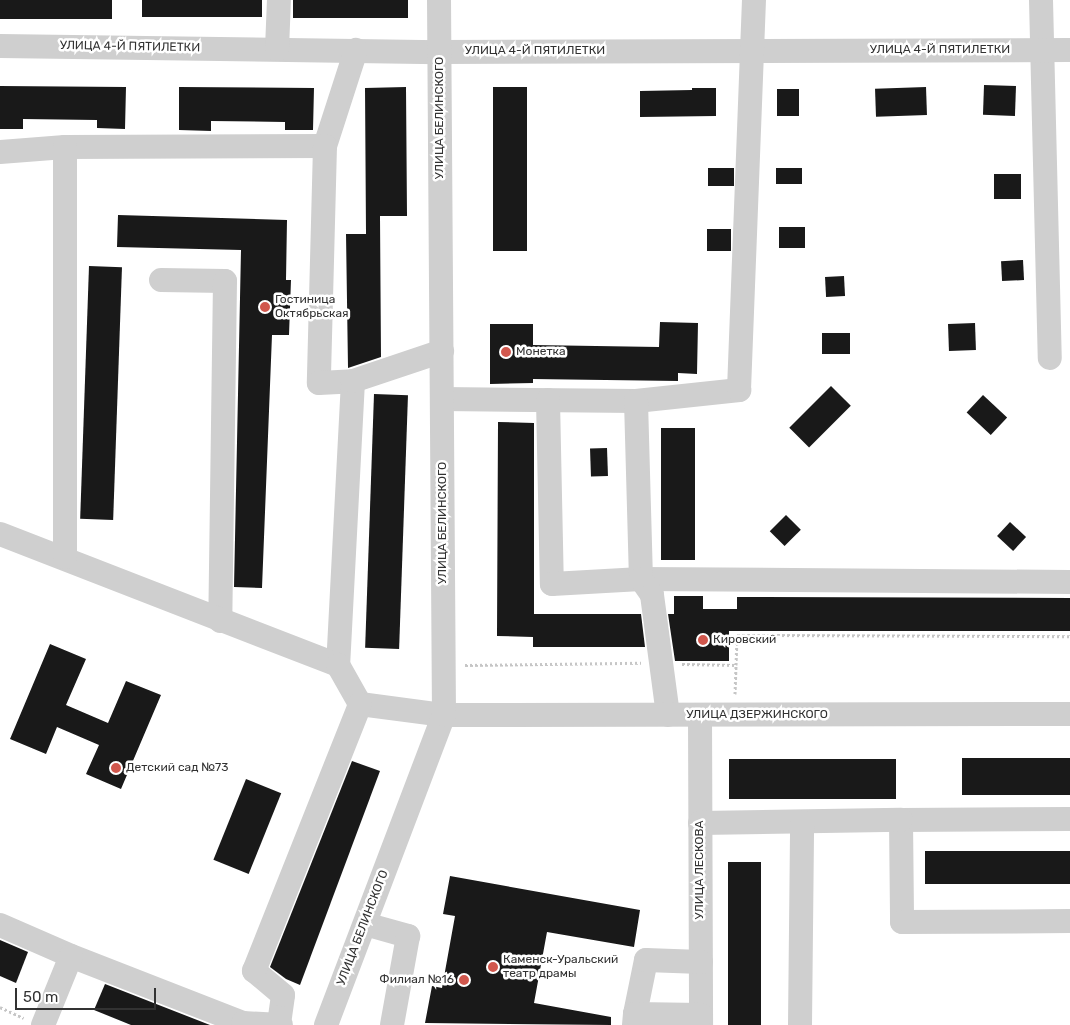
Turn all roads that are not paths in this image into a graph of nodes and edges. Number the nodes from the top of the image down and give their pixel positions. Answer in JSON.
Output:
{"nodes":[{"id":1,"x":279,"y":0,"type":"edge"},
{"id":2,"x":439,"y":0,"type":"edge"},
{"id":3,"x":754,"y":0,"type":"edge"},
{"id":4,"x":1041,"y":0,"type":"edge"},
{"id":5,"x":0,"y":46,"type":"edge"},
{"id":6,"x":278,"y":50,"type":"junction"},
{"id":7,"x":356,"y":50,"type":"junction"},
{"id":8,"x":1042,"y":50,"type":"junction"},
{"id":9,"x":1070,"y":50,"type":"edge"},
{"id":10,"x":754,"y":51,"type":"junction"},
{"id":11,"x":439,"y":52,"type":"junction"},
{"id":12,"x":325,"y":146,"type":"junction"},
{"id":13,"x":65,"y":147,"type":"junction"},
{"id":14,"x":0,"y":152,"type":"edge"},
{"id":15,"x":161,"y":280,"type":"dead end"},
{"id":16,"x":442,"y":351,"type":"junction"},
{"id":17,"x":1050,"y":358,"type":"dead end"},
{"id":18,"x":353,"y":381,"type":"junction"},
{"id":19,"x":442,"y":399,"type":"junction"},
{"id":20,"x":548,"y":400,"type":"junction"},
{"id":21,"x":636,"y":401,"type":"junction"},
{"id":22,"x":0,"y":534,"type":"edge"},
{"id":23,"x":65,"y":557,"type":"junction"},
{"id":24,"x":641,"y":579,"type":"junction"},
{"id":25,"x":1070,"y":582,"type":"edge"},
{"id":26,"x":220,"y":621,"type":"junction"},
{"id":27,"x":338,"y":666,"type":"junction"},
{"id":28,"x":360,"y":704,"type":"junction"},
{"id":29,"x":1070,"y":714,"type":"edge"},
{"id":30,"x":444,"y":715,"type":"junction"},
{"id":31,"x":668,"y":715,"type":"junction"},
{"id":32,"x":700,"y":715,"type":"junction"},
{"id":33,"x":1070,"y":819,"type":"edge"},
{"id":34,"x":901,"y":820,"type":"junction"},
{"id":35,"x":802,"y":822,"type":"junction"},
{"id":36,"x":700,"y":823,"type":"junction"},
{"id":37,"x":1070,"y":921,"type":"edge"},
{"id":38,"x":364,"y":924,"type":"junction"},
{"id":39,"x":0,"y":925,"type":"edge"},
{"id":40,"x":72,"y":956,"type":"junction"},
{"id":41,"x":701,"y":962,"type":"junction"},
{"id":42,"x":634,"y":1019,"type":"edge"},
{"id":43,"x":701,"y":1020,"type":"edge"},
{"id":44,"x":38,"y":1023,"type":"edge"},
{"id":45,"x":280,"y":1025,"type":"edge"},
{"id":46,"x":326,"y":1025,"type":"edge"},
{"id":47,"x":392,"y":1025,"type":"edge"},
{"id":48,"x":800,"y":1025,"type":"edge"}],
"edges":[{"from":1,"to":6,"type":"street"},
{"from":2,"to":11,"type":"street","name":"УЛИЦА БЕЛИНСКОГО"},
{"from":3,"to":10,"type":"street"},
{"from":4,"to":8,"type":"street"},
{"from":5,"to":6,"type":"street","name":"УЛИЦА 4-Й ПЯТИЛЕТКИ"},
{"from":6,"to":7,"type":"street","name":"УЛИЦА 4-Й ПЯТИЛЕТКИ"},
{"from":7,"to":11,"type":"street","name":"УЛИЦА 4-Й ПЯТИЛЕТКИ"},
{"from":7,"to":12,"type":"street"},
{"from":8,"to":9,"type":"street","name":"УЛИЦА 4-Й ПЯТИЛЕТКИ"},
{"from":8,"to":10,"type":"street","name":"УЛИЦА 4-Й ПЯТИЛЕТКИ"},
{"from":8,"to":17,"type":"street"},
{"from":10,"to":11,"type":"street","name":"УЛИЦА 4-Й ПЯТИЛЕТКИ"},
{"from":10,"to":21,"type":"street"},
{"from":11,"to":16,"type":"street","name":"УЛИЦА БЕЛИНСКОГО"},
{"from":12,"to":13,"type":"street"},
{"from":12,"to":18,"type":"street"},
{"from":13,"to":14,"type":"street"},
{"from":13,"to":23,"type":"street"},
{"from":15,"to":26,"type":"street"},
{"from":16,"to":18,"type":"street"},
{"from":16,"to":19,"type":"street","name":"УЛИЦА БЕЛИНСКОГО"},
{"from":18,"to":27,"type":"street"},
{"from":19,"to":20,"type":"street"},
{"from":19,"to":30,"type":"street","name":"УЛИЦА БЕЛИНСКОГО"},
{"from":20,"to":21,"type":"street"},
{"from":20,"to":24,"type":"street"},
{"from":21,"to":24,"type":"street"},
{"from":22,"to":23,"type":"street"},
{"from":23,"to":26,"type":"street"},
{"from":24,"to":25,"type":"street"},
{"from":24,"to":31,"type":"street"},
{"from":26,"to":27,"type":"street"},
{"from":27,"to":28,"type":"street"},
{"from":28,"to":30,"type":"street","name":"УЛИЦА ДЗЕРЖИНСКОГО"},
{"from":28,"to":45,"type":"street"},
{"from":29,"to":32,"type":"street","name":"УЛИЦА ДЗЕРЖИНСКОГО"},
{"from":30,"to":31,"type":"street","name":"УЛИЦА ДЗЕРЖИНСКОГО"},
{"from":30,"to":38,"type":"street","name":"УЛИЦА БЕЛИНСКОГО"},
{"from":31,"to":32,"type":"street","name":"УЛИЦА ДЗЕРЖИНСКОГО"},
{"from":32,"to":36,"type":"street","name":"УЛИЦА ЛЕСКОВА"},
{"from":33,"to":34,"type":"street"},
{"from":34,"to":35,"type":"street"},
{"from":34,"to":37,"type":"street"},
{"from":35,"to":36,"type":"street"},
{"from":35,"to":48,"type":"street"},
{"from":36,"to":41,"type":"street","name":"УЛИЦА ЛЕСКОВА"},
{"from":38,"to":46,"type":"street","name":"УЛИЦА БЕЛИНСКОГО"},
{"from":38,"to":47,"type":"street"},
{"from":39,"to":40,"type":"street"},
{"from":40,"to":44,"type":"street"},
{"from":40,"to":45,"type":"street"},
{"from":41,"to":42,"type":"street"},
{"from":41,"to":43,"type":"street","name":"УЛИЦА ЛЕСКОВА"},
{"from":42,"to":43,"type":"street"}]}
